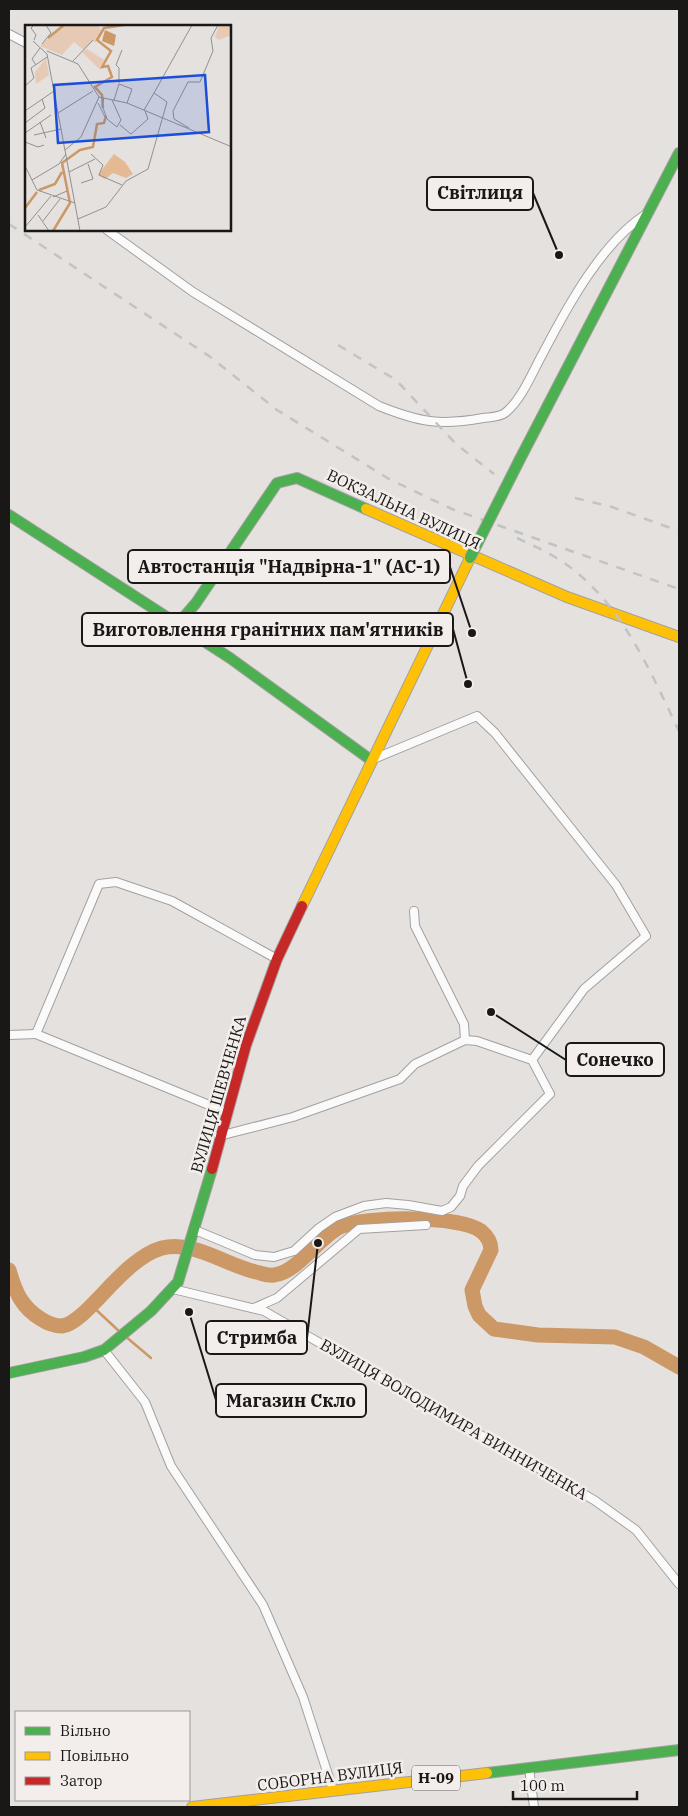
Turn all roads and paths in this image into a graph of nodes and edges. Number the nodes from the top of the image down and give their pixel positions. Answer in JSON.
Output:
{"nodes":[{"id":1,"x":9,"y":34,"type":"edge"},
{"id":2,"x":25,"y":42,"type":"edge"},
{"id":3,"x":679,"y":153,"type":"edge"},
{"id":4,"x":650,"y":212,"type":"junction"},
{"id":5,"x":108,"y":231,"type":"edge"},
{"id":6,"x":9,"y":515,"type":"edge"},
{"id":7,"x":178,"y":624,"type":"junction"},
{"id":8,"x":679,"y":637,"type":"edge"},
{"id":9,"x":371,"y":760,"type":"junction"},
{"id":10,"x":414,"y":910,"type":"dead end"},
{"id":11,"x":277,"y":959,"type":"junction"},
{"id":12,"x":36,"y":1034,"type":"junction"},
{"id":13,"x":9,"y":1035,"type":"edge"},
{"id":14,"x":465,"y":1040,"type":"junction"},
{"id":15,"x":532,"y":1060,"type":"junction"},
{"id":16,"x":226,"y":1112,"type":"junction"},
{"id":17,"x":219,"y":1136,"type":"junction"},
{"id":18,"x":426,"y":1225,"type":"dead end"},
{"id":19,"x":194,"y":1234,"type":"junction"},
{"id":20,"x":173,"y":1289,"type":"junction"},
{"id":21,"x":254,"y":1308,"type":"junction"},
{"id":22,"x":104,"y":1350,"type":"junction"},
{"id":23,"x":9,"y":1373,"type":"edge"},
{"id":24,"x":679,"y":1584,"type":"edge"},
{"id":25,"x":679,"y":1750,"type":"edge"},
{"id":26,"x":529,"y":1768,"type":"junction"},
{"id":27,"x":333,"y":1790,"type":"junction"},
{"id":28,"x":192,"y":1807,"type":"edge"},
{"id":29,"x":534,"y":1807,"type":"edge"}],
"edges":[{"from":1,"to":2,"type":"street"},
{"from":3,"to":4,"type":"street","name":"ВУЛИЦЯ ШЕВЧЕНКА"},
{"from":4,"to":5,"type":"street"},
{"from":4,"to":9,"type":"street","name":"ВУЛИЦЯ ШЕВЧЕНКА","bridge":true},
{"from":6,"to":7,"type":"street"},
{"from":7,"to":8,"type":"street","name":"ВОКЗАЛЬНА ВУЛИЦЯ"},
{"from":7,"to":9,"type":"street"},
{"from":9,"to":11,"type":"street","name":"ВУЛИЦЯ ШЕВЧЕНКА"},
{"from":9,"to":15,"type":"street"},
{"from":10,"to":14,"type":"street"},
{"from":11,"to":12,"type":"street"},
{"from":11,"to":16,"type":"street","name":"ВУЛИЦЯ ШЕВЧЕНКА"},
{"from":12,"to":13,"type":"street"},
{"from":12,"to":16,"type":"street"},
{"from":14,"to":15,"type":"street"},
{"from":14,"to":17,"type":"street"},
{"from":15,"to":19,"type":"street"},
{"from":16,"to":17,"type":"street","name":"ВУЛИЦЯ ШЕВЧЕНКА"},
{"from":17,"to":19,"type":"street","name":"ВУЛИЦЯ ШЕВЧЕНКА"},
{"from":18,"to":21,"type":"street"},
{"from":19,"to":20,"type":"street","name":"ВУЛИЦЯ ШЕВЧЕНКА"},
{"from":20,"to":21,"type":"street","name":"ВУЛИЦЯ ВОЛОДИМИРА ВИННИЧЕНКА"},
{"from":20,"to":22,"type":"street","name":"ВУЛИЦЯ ШЕВЧЕНКА"},
{"from":21,"to":24,"type":"street","name":"ВУЛИЦЯ ВОЛОДИМИРА ВИННИЧЕНКА"},
{"from":22,"to":23,"type":"street","name":"ВУЛИЦЯ ШЕВЧЕНКА"},
{"from":22,"to":27,"type":"street"},
{"from":25,"to":26,"type":"street","name":"СОБОРНА ВУЛИЦЯ","number":"Н-09"},
{"from":26,"to":27,"type":"street","name":"СОБОРНА ВУЛИЦЯ","number":"Н-09"},
{"from":26,"to":29,"type":"street"},
{"from":27,"to":28,"type":"street","name":"СОБОРНА ВУЛИЦЯ","number":"Н-09"}]}
